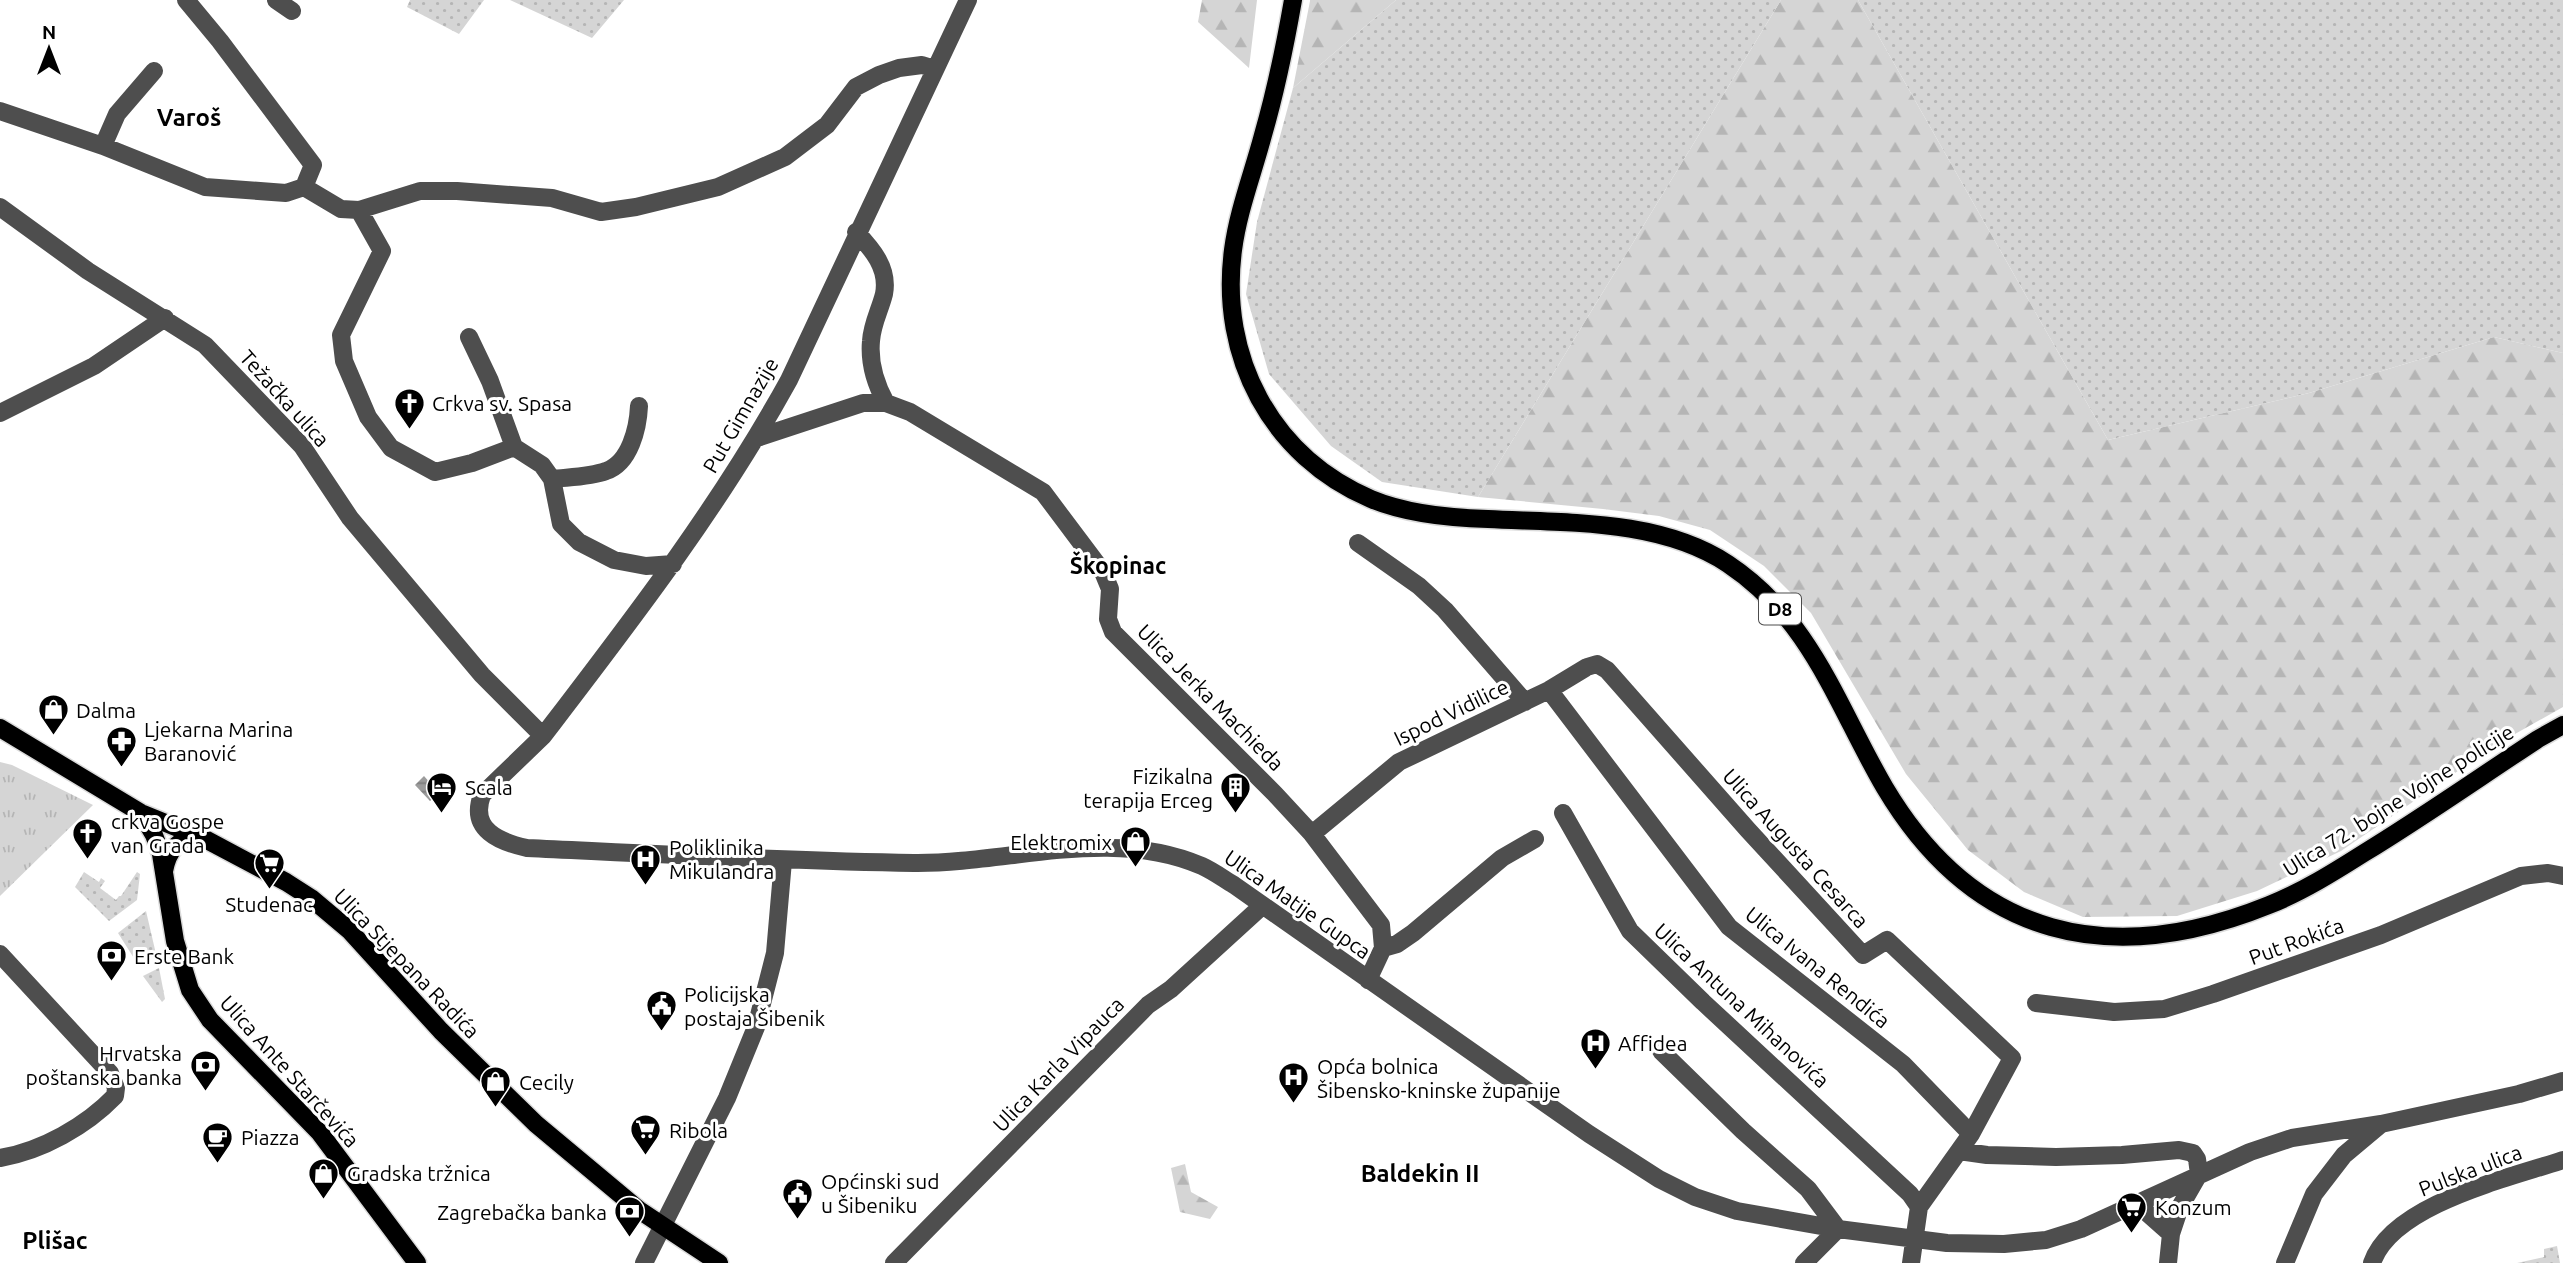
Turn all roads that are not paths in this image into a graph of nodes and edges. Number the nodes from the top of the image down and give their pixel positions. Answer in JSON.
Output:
{"nodes":[{"id":1,"x":186,"y":0,"type":"edge"},
{"id":2,"x":276,"y":0,"type":"edge"},
{"id":3,"x":968,"y":0,"type":"edge"},
{"id":4,"x":1293,"y":0,"type":"edge"},
{"id":5,"x":292,"y":11,"type":"dead end"},
{"id":6,"x":935,"y":69,"type":"junction"},
{"id":7,"x":154,"y":71,"type":"dead end"},
{"id":8,"x":0,"y":111,"type":"edge"},
{"id":9,"x":103,"y":146,"type":"junction"},
{"id":10,"x":304,"y":187,"type":"junction"},
{"id":11,"x":0,"y":207,"type":"edge"},
{"id":12,"x":359,"y":210,"type":"junction"},
{"id":13,"x":856,"y":232,"type":"junction"},
{"id":14,"x":165,"y":318,"type":"junction"},
{"id":15,"x":469,"y":337,"type":"dead end"},
{"id":16,"x":886,"y":403,"type":"junction"},
{"id":17,"x":639,"y":406,"type":"dead end"},
{"id":18,"x":0,"y":412,"type":"edge"},
{"id":19,"x":757,"y":438,"type":"junction"},
{"id":20,"x":514,"y":447,"type":"junction"},
{"id":21,"x":552,"y":479,"type":"junction"},
{"id":22,"x":1358,"y":543,"type":"dead end"},
{"id":23,"x":673,"y":564,"type":"junction"},
{"id":24,"x":1549,"y":690,"type":"junction"},
{"id":25,"x":1524,"y":702,"type":"junction"},
{"id":26,"x":2563,"y":725,"type":"edge"},
{"id":27,"x":5,"y":736,"type":"edge"},
{"id":28,"x":543,"y":736,"type":"junction"},
{"id":29,"x":478,"y":806,"type":"joint"},
{"id":30,"x":141,"y":813,"type":"junction"},
{"id":31,"x":1563,"y":814,"type":"dead end"},
{"id":32,"x":1312,"y":834,"type":"junction"},
{"id":33,"x":200,"y":836,"type":"junction"},
{"id":34,"x":1535,"y":839,"type":"dead end"},
{"id":35,"x":783,"y":861,"type":"junction"},
{"id":36,"x":164,"y":872,"type":"junction"},
{"id":37,"x":2563,"y":876,"type":"edge"},
{"id":38,"x":1262,"y":906,"type":"junction"},
{"id":39,"x":1383,"y":948,"type":"junction"},
{"id":40,"x":0,"y":954,"type":"edge"},
{"id":41,"x":1368,"y":980,"type":"junction"},
{"id":42,"x":2036,"y":1003,"type":"dead end"},
{"id":43,"x":1661,"y":1051,"type":"dead end"},
{"id":44,"x":2555,"y":1084,"type":"edge"},
{"id":45,"x":2381,"y":1124,"type":"junction"},
{"id":46,"x":1971,"y":1134,"type":"junction"},
{"id":47,"x":1959,"y":1151,"type":"junction"},
{"id":48,"x":0,"y":1158,"type":"edge"},
{"id":49,"x":2563,"y":1160,"type":"edge"},
{"id":50,"x":2199,"y":1174,"type":"junction"},
{"id":51,"x":2129,"y":1205,"type":"junction"},
{"id":52,"x":1919,"y":1207,"type":"junction"},
{"id":53,"x":662,"y":1226,"type":"junction"},
{"id":54,"x":1838,"y":1229,"type":"junction"},
{"id":55,"x":2171,"y":1234,"type":"junction"},
{"id":56,"x":1915,"y":1239,"type":"junction"},
{"id":57,"x":417,"y":1263,"type":"edge"},
{"id":58,"x":643,"y":1263,"type":"edge"},
{"id":59,"x":719,"y":1263,"type":"edge"},
{"id":60,"x":894,"y":1263,"type":"edge"},
{"id":61,"x":1804,"y":1263,"type":"edge"},
{"id":62,"x":1911,"y":1263,"type":"edge"},
{"id":63,"x":2168,"y":1263,"type":"edge"},
{"id":64,"x":2285,"y":1263,"type":"edge"},
{"id":65,"x":2372,"y":1263,"type":"edge"}],
"edges":[{"from":1,"to":10,"type":"street"},
{"from":2,"to":5,"type":"street"},
{"from":3,"to":6,"type":"street","name":"Put Gimnazije"},
{"from":4,"to":26,"type":"main road","name":"Ulica 72. bojne Vojne policije","number":"D8"},
{"from":6,"to":12,"type":"street"},
{"from":6,"to":13,"type":"street","name":"Put Gimnazije"},
{"from":7,"to":9,"type":"street"},
{"from":8,"to":9,"type":"street"},
{"from":9,"to":10,"type":"street"},
{"from":10,"to":12,"type":"street"},
{"from":11,"to":14,"type":"street","name":"Težačka ulica"},
{"from":12,"to":20,"type":"street"},
{"from":13,"to":16,"type":"street"},
{"from":13,"to":19,"type":"street","name":"Put Gimnazije"},
{"from":14,"to":18,"type":"street"},
{"from":14,"to":28,"type":"street","name":"Težačka ulica"},
{"from":15,"to":20,"type":"street"},
{"from":16,"to":19,"type":"street","name":"Ulica Jerka Machieda"},
{"from":16,"to":32,"type":"street","name":"Ulica Jerka Machieda"},
{"from":17,"to":21,"type":"street"},
{"from":19,"to":23,"type":"street","name":"Put Gimnazije"},
{"from":20,"to":21,"type":"street"},
{"from":21,"to":23,"type":"street"},
{"from":22,"to":25,"type":"street"},
{"from":23,"to":28,"type":"street","name":"Put Gimnazije"},
{"from":24,"to":25,"type":"street","name":"Ispod Vidilice"},
{"from":24,"to":46,"type":"street","name":"Ulica Ivana Rendića"},
{"from":24,"to":46,"type":"street","name":"Ulica Augusta Cesarca"},
{"from":25,"to":32,"type":"street","name":"Ispod Vidilice"},
{"from":27,"to":30,"type":"main road","name":"Ulica Stjepana Radića"},
{"from":28,"to":29,"type":"street","name":"Put Gimnazije"},
{"from":29,"to":35,"type":"street","name":"Ulica Matije Gupca"},
{"from":30,"to":33,"type":"main road","name":"Ulica Stjepana Radića"},
{"from":30,"to":36,"type":"main road","name":"Ulica Ante Starčevića"},
{"from":31,"to":52,"type":"street","name":"Ulica Antuna Mihanovića"},
{"from":32,"to":39,"type":"street","name":"Ulica Jerka Machieda"},
{"from":33,"to":36,"type":"main road"},
{"from":33,"to":53,"type":"main road","name":"Ulica Stjepana Radića"},
{"from":34,"to":39,"type":"street"},
{"from":35,"to":38,"type":"street","name":"Ulica Matije Gupca"},
{"from":35,"to":53,"type":"street"},
{"from":36,"to":57,"type":"main road","name":"Ulica Ante Starčevića"},
{"from":37,"to":42,"type":"street","name":"Put Rokića"},
{"from":38,"to":41,"type":"street","name":"Ulica Matije Gupca"},
{"from":38,"to":60,"type":"street","name":"Ulica Karla Vipauca"},
{"from":39,"to":41,"type":"street"},
{"from":40,"to":48,"type":"street"},
{"from":41,"to":54,"type":"street","name":"Ulica Matije Gupca"},
{"from":43,"to":54,"type":"street"},
{"from":44,"to":45,"type":"street","name":"Ulica Matije Gupca"},
{"from":45,"to":50,"type":"street","name":"Ulica Matije Gupca"},
{"from":45,"to":64,"type":"street"},
{"from":46,"to":47,"type":"street"},
{"from":47,"to":50,"type":"street"},
{"from":47,"to":52,"type":"street"},
{"from":49,"to":65,"type":"street","name":"Pulska ulica"},
{"from":50,"to":51,"type":"street","name":"Ulica Matije Gupca"},
{"from":50,"to":55,"type":"street"},
{"from":51,"to":55,"type":"street"},
{"from":51,"to":56,"type":"street","name":"Ulica Matije Gupca"},
{"from":52,"to":56,"type":"street"},
{"from":53,"to":58,"type":"street"},
{"from":53,"to":59,"type":"main road","name":"Ulica Stjepana Radića"},
{"from":54,"to":56,"type":"street","name":"Ulica Matije Gupca"},
{"from":54,"to":61,"type":"street"},
{"from":55,"to":63,"type":"street"},
{"from":56,"to":62,"type":"street"}]}
